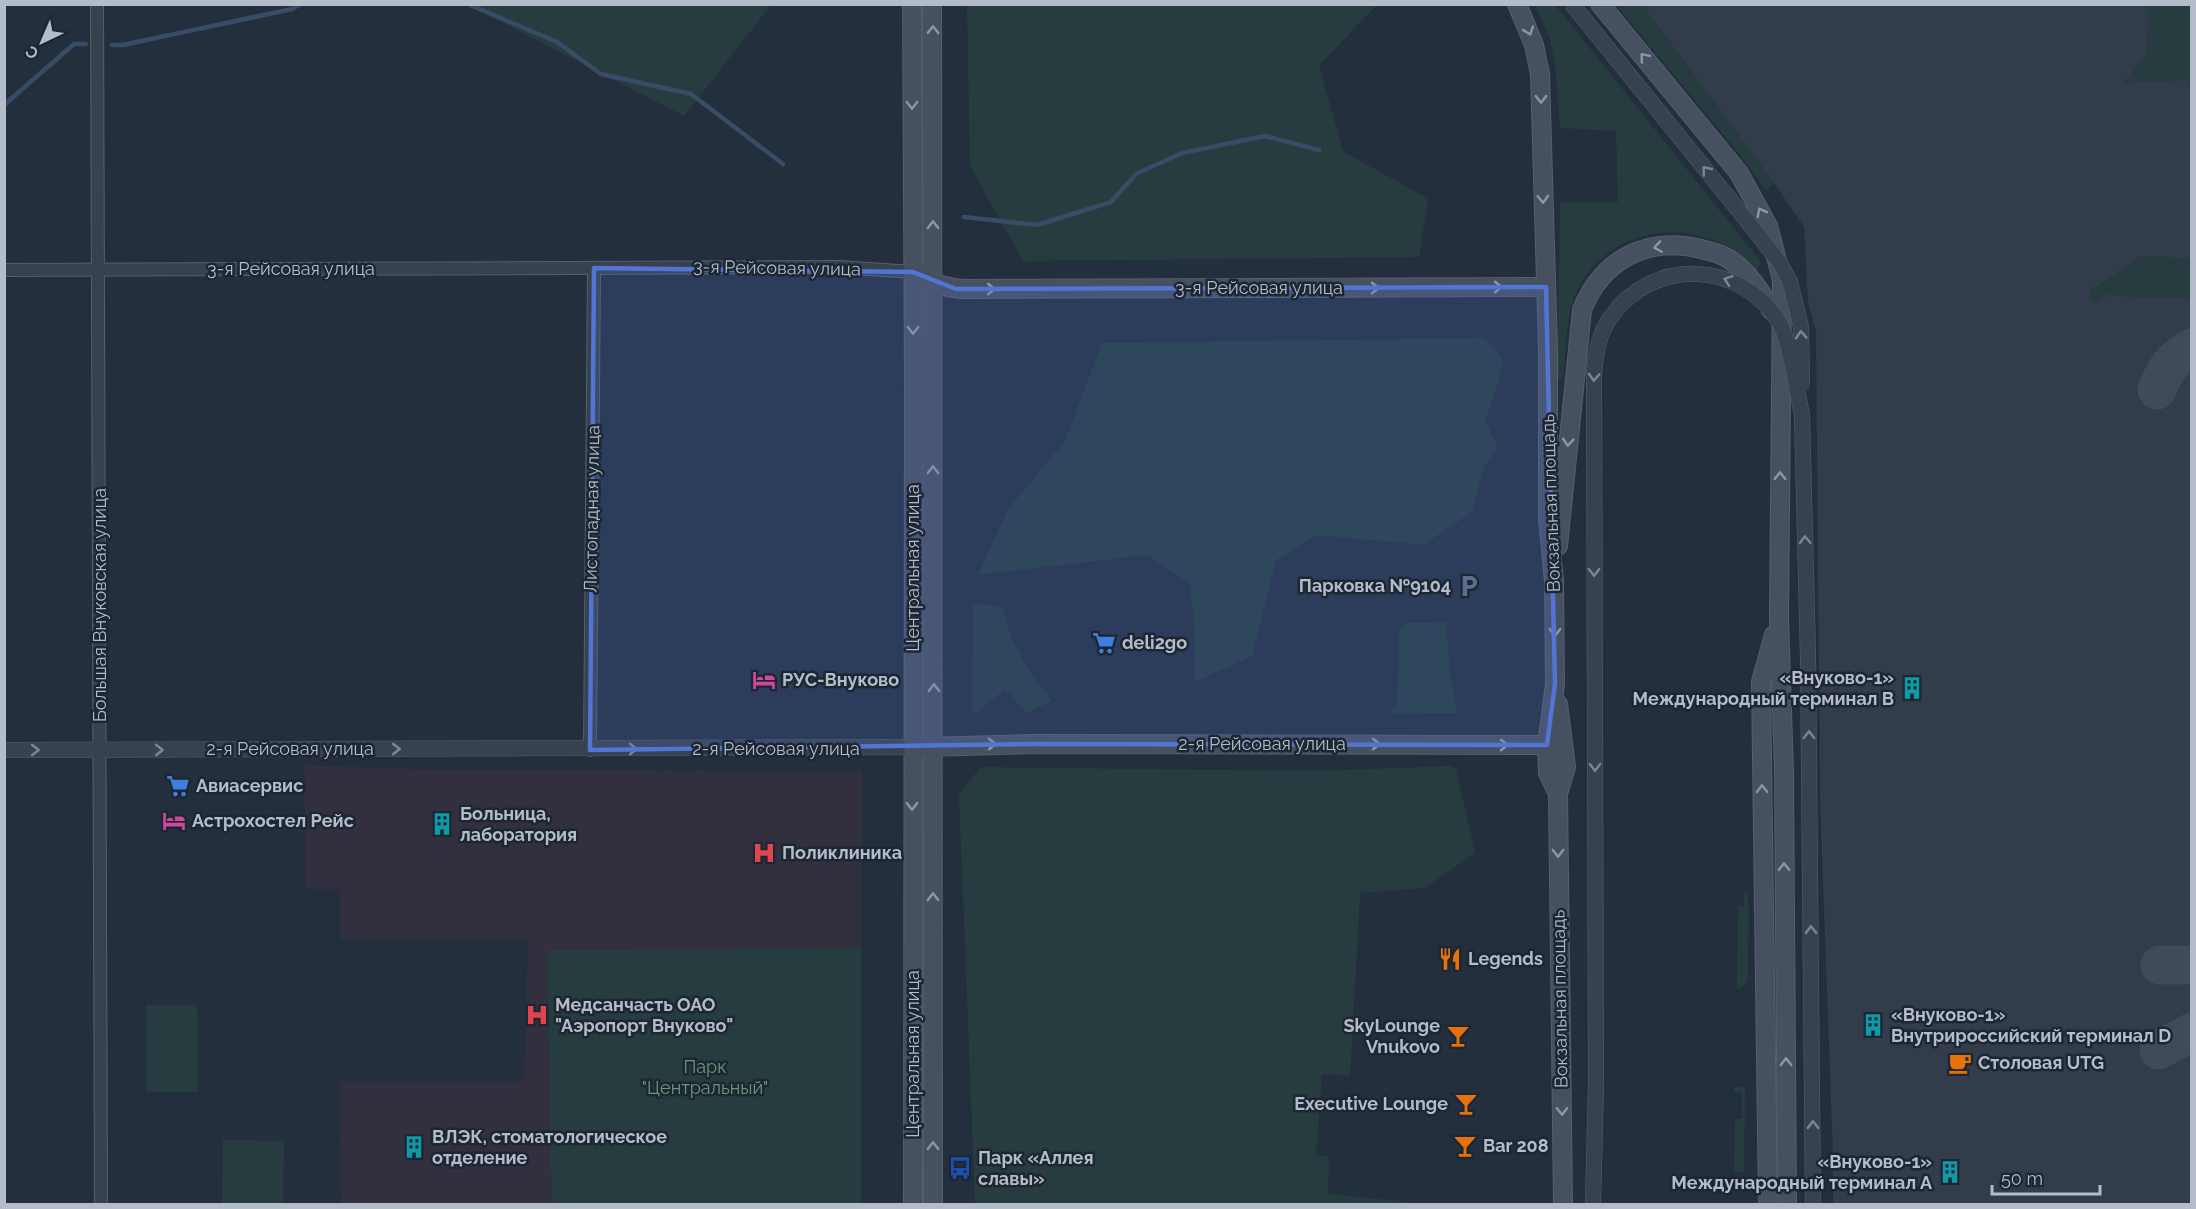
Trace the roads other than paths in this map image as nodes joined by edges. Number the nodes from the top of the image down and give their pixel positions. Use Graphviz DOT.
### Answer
graph roads {
  1 [pos="97,4"];
  2 [pos="912,4"];
  3 [pos="932,4"];
  4 [pos="1517,4"];
  5 [pos="1572,4"];
  6 [pos="1600,4"];
  7 [pos="594,268"];
  8 [pos="98,269"];
  9 [pos="4,270"];
  10 [pos="913,272"];
  11 [pos="933,283"];
  12 [pos="1546,287"];
  13 [pos="1782,330"];
  14 [pos="1802,415"];
  15 [pos="1554,581"];
  16 [pos="1779,618"];
  17 [pos="1555,684"];
  18 [pos="1547,745"];
  19 [pos="933,746"];
  20 [pos="912,747"];
  21 [pos="4,750"];
  22 [pos="100,750"];
  23 [pos="590,750"];
  24 [pos="1558,794"];
  25 [pos="1765,956"];
  26 [pos="1785,979"];
  27 [pos="101,1204"];
  28 [pos="913,1204"];
  29 [pos="933,1204"];
  30 [pos="1563,1204"];
  31 [pos="1593,1204"];
  32 [pos="1768,1204"];
  33 [pos="1787,1204"];
  34 [pos="1814,1204"];
  1 -- 8 [label="street, Большая Внуковская улица"];
  2 -- 10 [label="main road, Центральная улица, one-way"];
  11 -- 3 [label="main road, Центральная улица, one-way"];
  4 -- 12 [label="main road, Вокзальная площадь, one-way"];
  14 -- 5 [label="street, one-way, bridge"];
  13 -- 6 [label="main road, one-way"];
  7 -- 8 [label="street, 3-я Рейсовая улица"];
  7 -- 10 [label="street, 3-я Рейсовая улица"];
  7 -- 23 [label="street, Листопадная улица"];
  8 -- 9 [label="street, 3-я Рейсовая улица"];
  8 -- 22 [label="street, Большая Внуковская улица"];
  10 -- 11 [label="main road, 3-я Рейсовая улица"];
  10 -- 20 [label="main road, Центральная улица, one-way"];
  11 -- 12 [label="main road, 3-я Рейсовая улица, one-way"];
  19 -- 11 [label="main road, Центральная улица, one-way"];
  12 -- 15 [label="main road, Вокзальная площадь"];
  13 -- 15 [label="main road, one-way"];
  16 -- 13 [label="main road, one-way"];
  14 -- 31 [label="street, one-way, bridge"];
  34 -- 14 [label="street, one-way"];
  15 -- 17 [label="main road, Вокзальная площадь, one-way"];
  25 -- 16 [label="main road, one-way"];
  26 -- 16 [label="main road, one-way"];
  17 -- 18 [label="main road, Вокзальная площадь"];
  17 -- 24 [label="main road, Вокзальная площадь"];
  19 -- 18 [label="main road, 2-я Рейсовая улица, one-way"];
  18 -- 24 [label="main road, Вокзальная площадь"];
  19 -- 20 [label="main road, 2-я Рейсовая улица"];
  29 -- 19 [label="main road, Центральная улица, one-way"];
  23 -- 20 [label="street, 2-я Рейсовая улица, one-way"];
  20 -- 28 [label="main road, Центральная улица, one-way"];
  21 -- 22 [label="street, 2-я Рейсовая улица, one-way"];
  22 -- 23 [label="street, 2-я Рейсовая улица, one-way"];
  22 -- 27 [label="street, Большая Внуковская улица"];
  24 -- 30 [label="main road, Вокзальная площадь, one-way"];
  25 -- 26 [label="main road"];
  25 -- 32 [label="main road"];
  33 -- 26 [label="main road, one-way"];
}
